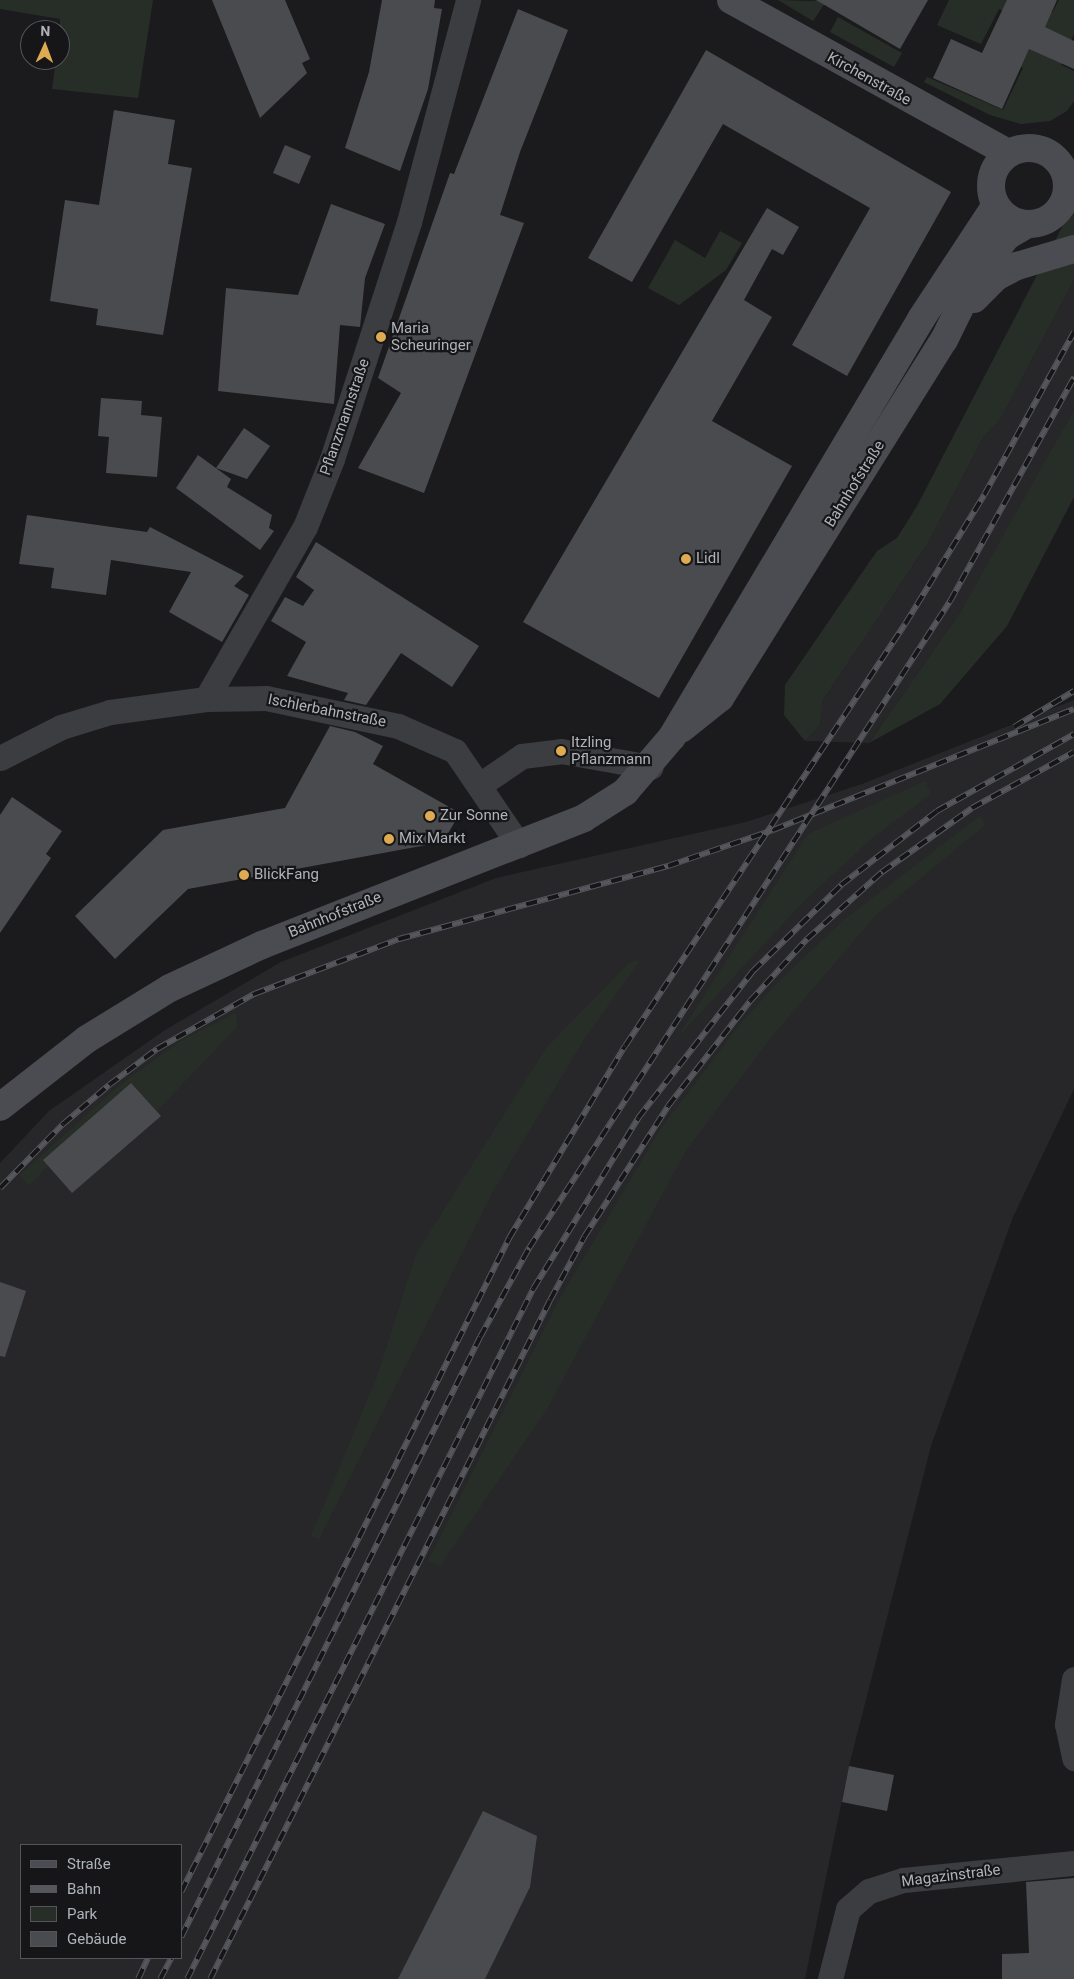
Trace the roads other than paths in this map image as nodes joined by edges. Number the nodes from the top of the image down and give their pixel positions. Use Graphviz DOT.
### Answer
graph roads {
  1 [pos="468,0"];
  2 [pos="731,0"];
  3 [pos="1064,151"];
  4 [pos="1008,153"];
  5 [pos="996,206"];
  6 [pos="1039,222"];
  7 [pos="1074,232"];
  8 [pos="1074,249"];
  9 [pos="961,312"];
  10 [pos="206,700"];
  11 [pos="672,736"];
  12 [pos="0,758"];
  13 [pos="651,766"];
  14 [pos="480,784"];
  15 [pos="519,845"];
  16 [pos="0,1107"];
  17 [pos="1074,1679"];
  18 [pos="1074,1758"];
  19 [pos="1074,1863"];
  20 [pos="830,1979"];
  1 -- 10 [label="street, Pflanzmannstraße"];
  2 -- 4 [label="main road, Kirchenstraße"];
  3 -- 4 [label="main road, Bahnhofstraße"];
  3 -- 6 [label="main road, Bahnhofstraße"];
  4 -- 5 [label="main road"];
  5 -- 6 [label="main road"];
  5 -- 11 [label="main road, Bahnhofstraße"];
  6 -- 7 [label="main road"];
  6 -- 9 [label="main road, Bahnhofstraße"];
  8 -- 9 [label="main road"];
  9 -- 11 [label="main road, Bahnhofstraße"];
  10 -- 12 [label="street, Ischlerbahnstraße"];
  10 -- 14 [label="street, Ischlerbahnstraße"];
  11 -- 13 [label="main road, Bahnhofstraße"];
  13 -- 14 [label="street"];
  13 -- 15 [label="main road, Bahnhofstraße"];
  14 -- 15 [label="street, Ischlerbahnstraße"];
  15 -- 16 [label="main road, Bahnhofstraße"];
  17 -- 18 [label="street"];
  19 -- 20 [label="street, Magazinstraße"];
}
